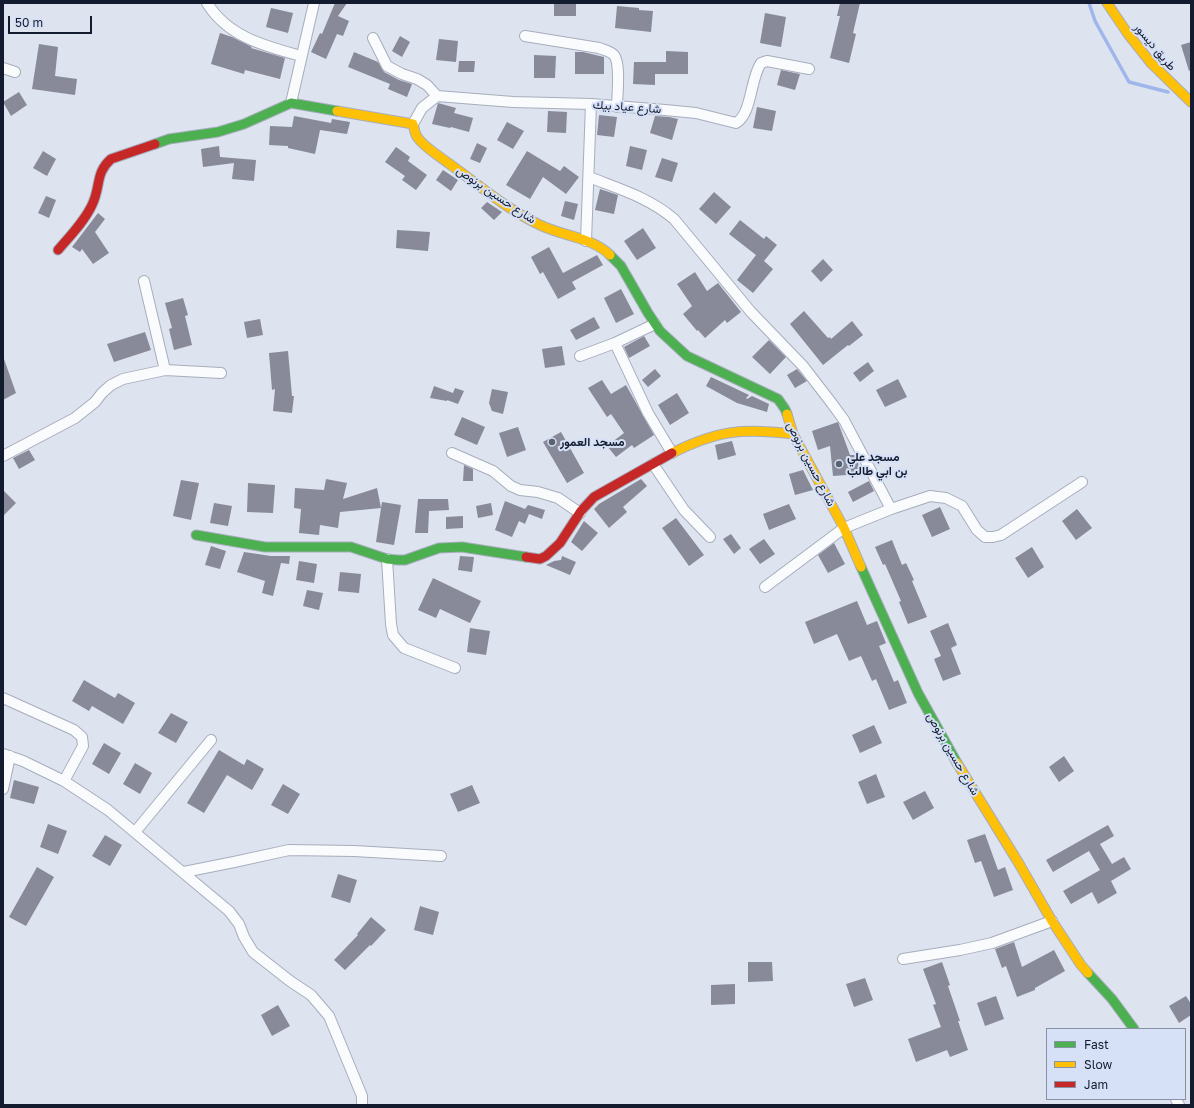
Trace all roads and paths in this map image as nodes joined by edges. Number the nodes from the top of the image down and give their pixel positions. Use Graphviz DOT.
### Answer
graph roads {
  1 [pos="207,3"];
  2 [pos="314,3"];
  3 [pos="1107,3"];
  4 [pos="525,36"];
  5 [pos="373,38"];
  6 [pos="301,56"];
  7 [pos="3,68"];
  8 [pos="809,69"];
  9 [pos="15,72"];
  10 [pos="437,96"];
  11 [pos="1191,102"];
  12 [pos="291,103"];
  13 [pos="591,104"];
  14 [pos="617,107"];
  15 [pos="413,124"];
  16 [pos="589,178"];
  17 [pos="586,241"];
  18 [pos="58,250"];
  19 [pos="144,281"];
  20 [pos="655,324"];
  21 [pos="615,343"];
  22 [pos="580,356"];
  23 [pos="164,370"];
  24 [pos="221,373"];
  25 [pos="793,434"];
  26 [pos="452,453"];
  27 [pos="672,453"];
  28 [pos="3,456"];
  29 [pos="653,464"];
  30 [pos="1082,482"];
  31 [pos="891,509"];
  32 [pos="580,513"];
  33 [pos="844,528"];
  34 [pos="196,534"];
  35 [pos="710,537"];
  36 [pos="387,559"];
  37 [pos="765,587"];
  38 [pos="455,668"];
  39 [pos="3,698"];
  40 [pos="211,740"];
  41 [pos="7,755"];
  42 [pos="64,780"];
  43 [pos="3,789"];
  44 [pos="135,832"];
  45 [pos="441,856"];
  46 [pos="184,872"];
  47 [pos="1052,920"];
  48 [pos="903,959"];
  49 [pos="1133,1028"];
  50 [pos="362,1105"];
  1 -- 6 [label="street"];
  2 -- 6 [label="street"];
  3 -- 11 [label="street, طريق ديسور"];
  4 -- 14 [label="street"];
  5 -- 10 [label="street"];
  6 -- 12 [label="street"];
  7 -- 9 [label="street"];
  8 -- 14 [label="street, شارع عياد بيك"];
  10 -- 13 [label="street, شارع عياد بيك"];
  10 -- 15 [label="street"];
  12 -- 15 [label="street"];
  12 -- 18 [label="street"];
  13 -- 14 [label="street, شارع عياد بيك"];
  13 -- 16 [label="street"];
  15 -- 17 [label="street, شارع حسين برنوص"];
  16 -- 17 [label="street"];
  16 -- 31 [label="street"];
  17 -- 20 [label="street, شارع حسين برنوص"];
  19 -- 23 [label="street"];
  20 -- 21 [label="street"];
  20 -- 25 [label="street, شارع حسين برنوص"];
  21 -- 22 [label="street"];
  21 -- 27 [label="street"];
  23 -- 24 [label="street"];
  23 -- 28 [label="street"];
  25 -- 27 [label="street"];
  25 -- 33 [label="street, شارع حسين برنوص"];
  26 -- 32 [label="street"];
  27 -- 29 [label="street"];
  29 -- 32 [label="street"];
  29 -- 35 [label="street"];
  30 -- 31 [label="street"];
  31 -- 33 [label="street"];
  32 -- 36 [label="street"];
  33 -- 37 [label="street"];
  33 -- 47 [label="street, شارع حسين برنوص"];
  34 -- 36 [label="street"];
  36 -- 38 [label="street"];
  39 -- 42 [label="street"];
  40 -- 44 [label="street"];
  41 -- 42 [label="street"];
  41 -- 43 [label="street"];
  42 -- 44 [label="street"];
  44 -- 46 [label="street"];
  45 -- 46 [label="street"];
  46 -- 50 [label="street"];
  47 -- 48 [label="street"];
  47 -- 49 [label="street, شارع حسين برنوص"];
}
